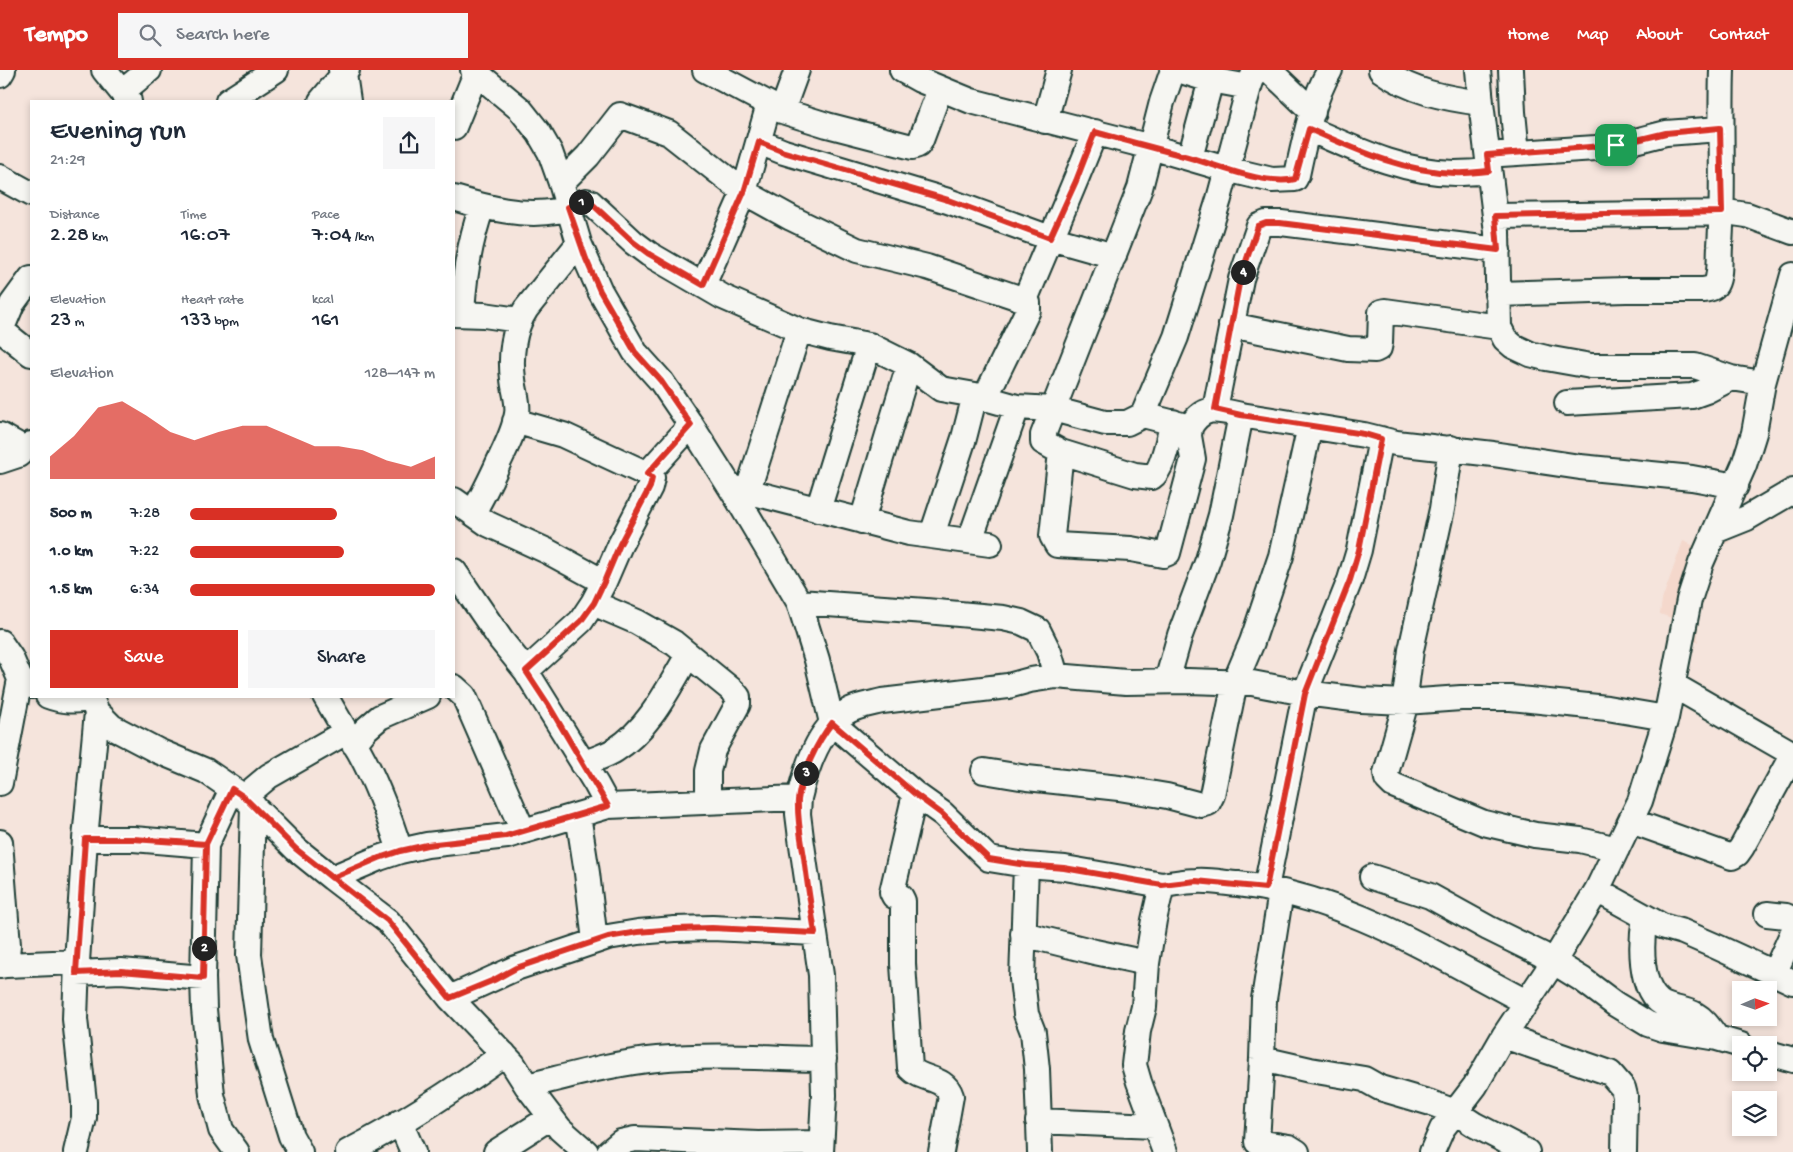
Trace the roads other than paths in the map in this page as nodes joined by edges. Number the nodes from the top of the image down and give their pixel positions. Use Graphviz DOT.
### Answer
graph roads {
  1 [pos="3,70"];
  2 [pos="104,70"];
  3 [pos="149,70"];
  4 [pos="276,70"];
  5 [pos="705,70"];
  6 [pos="797,70"];
  7 [pos="902,70"];
  8 [pos="1059,70"];
  9 [pos="1173,70"];
  10 [pos="1178,70"];
  11 [pos="1269,70"];
  12 [pos="1330,70"];
  13 [pos="1382,70"];
  14 [pos="1478,70"];
  15 [pos="1511,70"];
  16 [pos="1722,70"];
  17 [pos="344,71"];
  18 [pos="475,71"];
  19 [pos="0,75"];
  20 [pos="1252,78"];
  21 [pos="1211,80"];
  22 [pos="940,89"];
  23 [pos="125,97"];
  24 [pos="230,100"];
  25 [pos="322,100"];
  26 [pos="348,100"];
  27 [pos="1481,103"];
  28 [pos="775,108"];
  29 [pos="1045,121"];
  30 [pos="1311,121"];
  31 [pos="455,124"];
  32 [pos="1720,128"];
  33 [pos="1095,132"];
  34 [pos="759,142"];
  35 [pos="1151,147"];
  36 [pos="1517,153"];
  37 [pos="1190,158"];
  38 [pos="1488,163"];
  39 [pos="1226,169"];
  40 [pos="0,176"];
  41 [pos="561,183"];
  42 [pos="744,192"];
  43 [pos="30,193"];
  44 [pos="455,198"];
  45 [pos="482,207"];
  46 [pos="568,207"];
  47 [pos="1722,212"];
  48 [pos="1495,216"];
  49 [pos="1793,232"];
  50 [pos="1050,238"];
  51 [pos="579,244"];
  52 [pos="1498,250"];
  53 [pos="1114,256"];
  54 [pos="1793,275"];
  55 [pos="30,279"];
  56 [pos="703,285"];
  57 [pos="1497,294"];
  58 [pos="1026,300"];
  59 [pos="458,313"];
  60 [pos="519,320"];
  61 [pos="1231,325"];
  62 [pos="1499,327"];
  63 [pos="799,330"];
  64 [pos="869,345"];
  65 [pos="30,353"];
  66 [pos="909,365"];
  67 [pos="1731,378"];
  68 [pos="1764,383"];
  69 [pos="980,397"];
  70 [pos="1567,403"];
  71 [pos="1017,407"];
  72 [pos="1053,409"];
  73 [pos="1215,409"];
  74 [pos="1143,415"];
  75 [pos="1241,415"];
  76 [pos="515,421"];
  77 [pos="691,425"];
  78 [pos="1182,425"];
  79 [pos="1310,426"];
  80 [pos="0,436"];
  81 [pos="1381,439"];
  82 [pos="28,447"];
  83 [pos="1450,448"];
  84 [pos="1060,452"];
  85 [pos="0,461"];
  86 [pos="647,474"];
  87 [pos="1736,486"];
  88 [pos="739,489"];
  89 [pos="1793,491"];
  90 [pos="455,501"];
  91 [pos="818,510"];
  92 [pos="473,512"];
  93 [pos="862,521"];
  94 [pos="1717,530"];
  95 [pos="932,535"];
  96 [pos="455,572"];
  97 [pos="604,582"];
  98 [pos="799,602"];
  99 [pos="594,603"];
  100 [pos="0,642"];
  101 [pos="688,655"];
  102 [pos="526,671"];
  103 [pos="1056,676"];
  104 [pos="1167,681"];
  105 [pos="1235,682"];
  106 [pos="26,683"];
  107 [pos="1673,685"];
  108 [pos="455,688"];
  109 [pos="1305,694"];
  110 [pos="53,698"];
  111 [pos="326,698"];
  112 [pos="424,698"];
  113 [pos="92,702"];
  114 [pos="1405,702"];
  115 [pos="6,710"];
  116 [pos="1666,718"];
  117 [pos="832,723"];
  118 [pos="350,738"];
  119 [pos="1793,754"];
  120 [pos="583,764"];
  121 [pos="984,771"];
  122 [pos="0,783"];
  123 [pos="915,794"];
  124 [pos="243,797"];
  125 [pos="798,798"];
  126 [pos="708,802"];
  127 [pos="608,806"];
  128 [pos="578,815"];
  129 [pos="1631,821"];
  130 [pos="523,831"];
  131 [pos="85,839"];
  132 [pos="0,842"];
  133 [pos="206,844"];
  134 [pos="1617,849"];
  135 [pos="400,851"];
  136 [pos="1026,865"];
  137 [pos="1372,877"];
  138 [pos="332,878"];
  139 [pos="1162,885"];
  140 [pos="1274,890"];
  141 [pos="1597,890"];
  142 [pos="1767,914"];
  143 [pos="1645,917"];
  144 [pos="1793,919"];
  145 [pos="1793,932"];
  146 [pos="815,933"];
  147 [pos="1022,934"];
  148 [pos="595,941"];
  149 [pos="1554,961"];
  150 [pos="1148,963"];
  151 [pos="3,966"];
  152 [pos="77,968"];
  153 [pos="203,978"];
  154 [pos="1784,978"];
  155 [pos="450,998"];
  156 [pos="1526,1002"];
  157 [pos="1504,1036"];
  158 [pos="1717,1038"];
  159 [pos="1732,1042"];
  160 [pos="504,1054"];
  161 [pos="1777,1055"];
  162 [pos="824,1059"];
  163 [pos="1262,1059"];
  164 [pos="1793,1060"];
  165 [pos="527,1086"];
  166 [pos="1455,1112"];
  167 [pos="551,1117"];
  168 [pos="1038,1121"];
  169 [pos="400,1122"];
  170 [pos="1154,1126"];
  171 [pos="1257,1147"];
  172 [pos="821,1148"];
  173 [pos="76,1152"];
  174 [pos="237,1152"];
  175 [pos="300,1152"];
  176 [pos="348,1152"];
  177 [pos="413,1152"];
  178 [pos="496,1152"];
  179 [pos="586,1152"];
  180 [pos="609,1152"];
  181 [pos="941,1152"];
  182 [pos="1040,1152"];
  183 [pos="1165,1152"];
  184 [pos="1297,1152"];
  185 [pos="1432,1152"];
  186 [pos="1527,1152"];
  187 [pos="1624,1152"];
  1 -- 19 [label="street"];
  2 -- 23 [label="street"];
  3 -- 23 [label="street"];
  4 -- 24 [label="street"];
  5 -- 28 [label="street"];
  6 -- 28 [label="street"];
  7 -- 22 [label="street"];
  8 -- 29 [label="street"];
  9 -- 35 [label="street"];
  10 -- 21 [label="street"];
  11 -- 30 [label="street"];
  12 -- 30 [label="street"];
  13 -- 27 [label="street"];
  14 -- 27 [label="street"];
  15 -- 36 [label="street"];
  16 -- 32 [label="street"];
  17 -- 25 [label="street"];
  17 -- 26 [label="street"];
  18 -- 31 [label="street"];
  18 -- 41 [label="street"];
  20 -- 21 [label="street"];
  20 -- 39 [label="street"];
  21 -- 37 [label="street"];
  22 -- 28 [label="street"];
  22 -- 29 [label="street"];
  27 -- 38 [label="street"];
  28 -- 34 [label="street"];
  29 -- 33 [label="street"];
  30 -- 38 [label="street"];
  30 -- 39 [label="street"];
  32 -- 36 [label="street"];
  32 -- 47 [label="street"];
  33 -- 35 [label="street"];
  33 -- 50 [label="street"];
  34 -- 42 [label="street"];
  34 -- 50 [label="street"];
  35 -- 37 [label="street"];
  35 -- 53 [label="street"];
  36 -- 38 [label="street"];
  37 -- 39 [label="street"];
  38 -- 48 [label="street"];
  39 -- 74 [label="street"];
  40 -- 43 [label="street"];
  41 -- 42 [label="street"];
  41 -- 46 [label="street"];
  42 -- 56 [label="street"];
  42 -- 58 [label="street"];
  44 -- 45 [label="street"];
  45 -- 46 [label="street"];
  45 -- 59 [label="street"];
  46 -- 51 [label="street"];
  46 -- 56 [label="street"];
  47 -- 48 [label="street"];
  47 -- 49 [label="street"];
  47 -- 57 [label="street"];
  48 -- 52 [label="street"];
  50 -- 53 [label="street"];
  50 -- 58 [label="street"];
  51 -- 60 [label="street"];
  51 -- 77 [label="street"];
  52 -- 57 [label="street"];
  52 -- 61 [label="street"];
  53 -- 72 [label="street"];
  54 -- 68 [label="street"];
  55 -- 65 [label="street"];
  56 -- 63 [label="street"];
  57 -- 62 [label="street"];
  58 -- 69 [label="street"];
  59 -- 60 [label="street"];
  60 -- 76 [label="street"];
  61 -- 62 [label="street"];
  61 -- 73 [label="street"];
  62 -- 67 [label="street"];
  63 -- 64 [label="street"];
  63 -- 88 [label="street"];
  64 -- 66 [label="street"];
  64 -- 91 [label="street"];
  66 -- 69 [label="street"];
  66 -- 93 [label="street"];
  67 -- 68 [label="street"];
  67 -- 70 [label="street"];
  68 -- 87 [label="street"];
  69 -- 71 [label="street"];
  69 -- 95 [label="street"];
  71 -- 72 [label="street"];
  71 -- 95 [label="street"];
  72 -- 74 [label="street"];
  72 -- 84 [label="street"];
  73 -- 75 [label="street"];
  73 -- 78 [label="street"];
  74 -- 78 [label="street"];
  75 -- 79 [label="street"];
  75 -- 104 [label="street"];
  76 -- 86 [label="street"];
  76 -- 92 [label="street"];
  77 -- 86 [label="street"];
  77 -- 88 [label="street"];
  78 -- 84 [label="street"];
  78 -- 84 [label="street"];
  79 -- 81 [label="street"];
  79 -- 105 [label="street"];
  80 -- 82 [label="street"];
  81 -- 83 [label="street"];
  81 -- 109 [label="street"];
  82 -- 85 [label="street"];
  83 -- 87 [label="street"];
  83 -- 114 [label="street"];
  86 -- 97 [label="street"];
  87 -- 94 [label="street"];
  88 -- 91 [label="street"];
  88 -- 98 [label="street"];
  89 -- 94 [label="street"];
  90 -- 92 [label="street"];
  91 -- 93 [label="street"];
  92 -- 97 [label="street"];
  93 -- 95 [label="street"];
  94 -- 107 [label="street"];
  96 -- 102 [label="street"];
  97 -- 99 [label="street"];
  98 -- 103 [label="street"];
  98 -- 117 [label="street"];
  99 -- 101 [label="street"];
  99 -- 102 [label="street"];
  100 -- 106 [label="street"];
  101 -- 120 [label="street"];
  101 -- 126 [label="street"];
  102 -- 120 [label="street"];
  103 -- 104 [label="street"];
  103 -- 117 [label="street"];
  104 -- 105 [label="street"];
  105 -- 109 [label="street"];
  105 -- 121 [label="street"];
  106 -- 115 [label="street"];
  107 -- 116 [label="street"];
  107 -- 119 [label="street"];
  108 -- 130 [label="street"];
  109 -- 114 [label="street"];
  109 -- 140 [label="street"];
  110 -- 113 [label="street"];
  111 -- 118 [label="street"];
  112 -- 118 [label="street"];
  113 -- 124 [label="street"];
  113 -- 131 [label="street"];
  114 -- 116 [label="street"];
  114 -- 134 [label="street"];
  115 -- 122 [label="street"];
  116 -- 129 [label="street"];
  117 -- 123 [label="street"];
  117 -- 125 [label="street"];
  118 -- 124 [label="street"];
  118 -- 135 [label="street"];
  119 -- 129 [label="street"];
  120 -- 127 [label="street"];
  123 -- 136 [label="street"];
  123 -- 181 [label="street"];
  124 -- 133 [label="street"];
  124 -- 138 [label="street"];
  124 -- 175 [label="street"];
  125 -- 126 [label="street"];
  125 -- 146 [label="street"];
  126 -- 127 [label="street"];
  127 -- 128 [label="street"];
  128 -- 130 [label="street"];
  128 -- 148 [label="street"];
  129 -- 134 [label="street"];
  130 -- 135 [label="street"];
  131 -- 133 [label="street"];
  131 -- 152 [label="street"];
  132 -- 151 [label="street"];
  133 -- 153 [label="street"];
  134 -- 141 [label="street"];
  135 -- 138 [label="street"];
  136 -- 139 [label="street"];
  136 -- 147 [label="street"];
  137 -- 149 [label="street"];
  138 -- 155 [label="street"];
  139 -- 140 [label="street"];
  139 -- 150 [label="street"];
  140 -- 156 [label="street"];
  140 -- 163 [label="street"];
  141 -- 143 [label="street"];
  141 -- 149 [label="street"];
  142 -- 144 [label="street"];
  143 -- 154 [label="street"];
  143 -- 158 [label="street"];
  145 -- 154 [label="street"];
  146 -- 148 [label="street"];
  146 -- 162 [label="street"];
  147 -- 150 [label="street"];
  147 -- 168 [label="street"];
  148 -- 155 [label="street"];
  149 -- 156 [label="street"];
  149 -- 158 [label="street"];
  150 -- 170 [label="street"];
  151 -- 152 [label="street"];
  152 -- 153 [label="street"];
  152 -- 173 [label="street"];
  153 -- 174 [label="street"];
  155 -- 160 [label="street"];
  156 -- 157 [label="street"];
  157 -- 166 [label="street"];
  157 -- 187 [label="street"];
  158 -- 159 [label="street"];
  160 -- 165 [label="street"];
  160 -- 169 [label="street"];
  161 -- 164 [label="street"];
  162 -- 165 [label="street"];
  162 -- 172 [label="street"];
  163 -- 166 [label="street"];
  163 -- 171 [label="street"];
  165 -- 167 [label="street"];
  166 -- 185 [label="street"];
  166 -- 186 [label="street"];
  167 -- 178 [label="street"];
  167 -- 179 [label="street"];
  168 -- 170 [label="street"];
  168 -- 182 [label="street"];
  169 -- 176 [label="street"];
  169 -- 177 [label="street"];
  170 -- 183 [label="street"];
  171 -- 184 [label="street"];
  172 -- 180 [label="street"];
}
